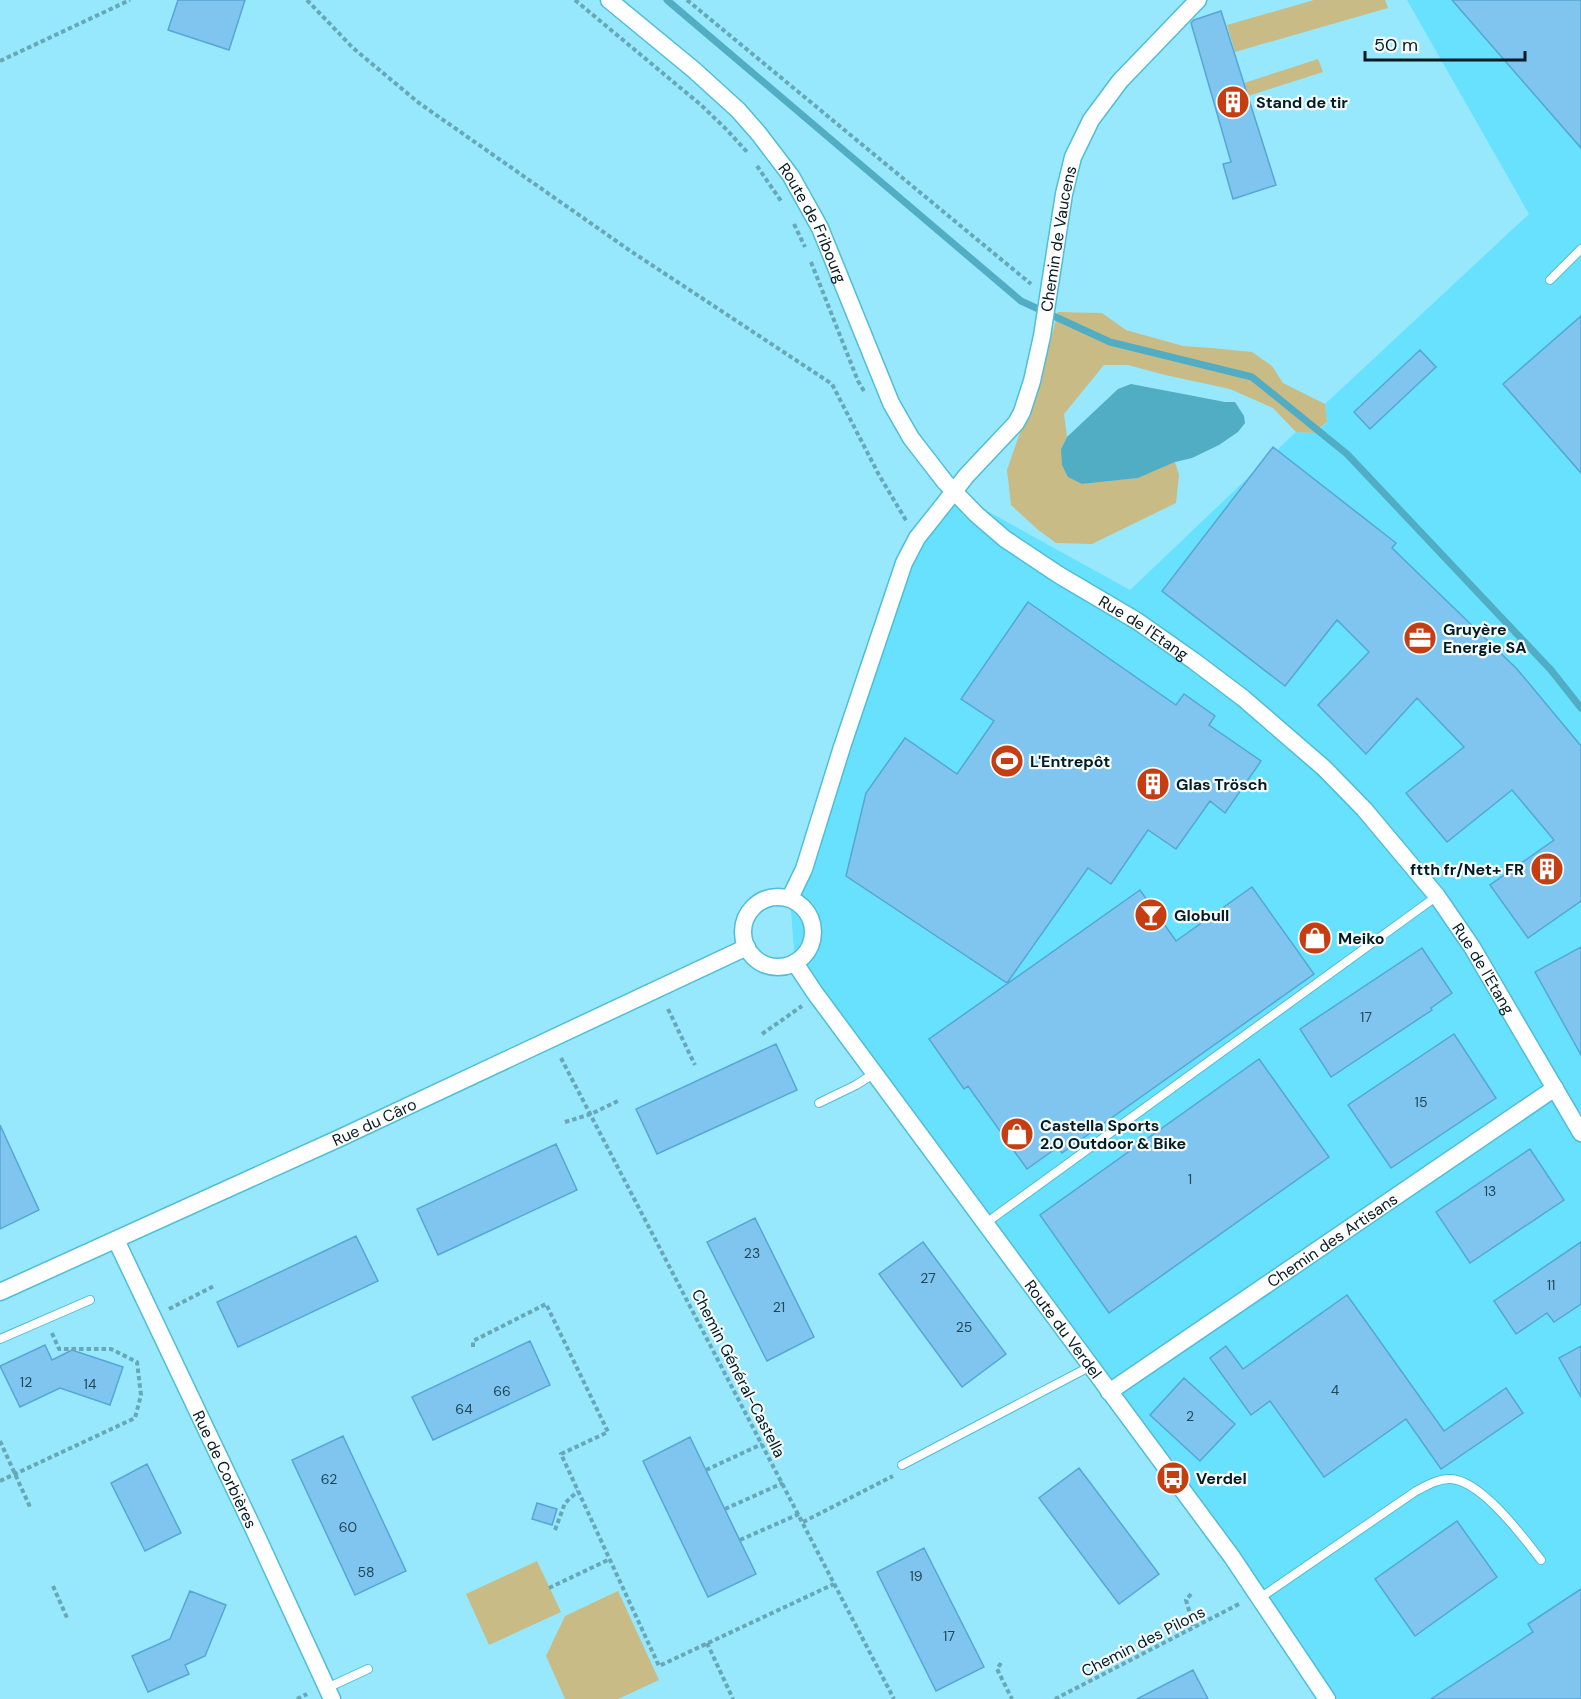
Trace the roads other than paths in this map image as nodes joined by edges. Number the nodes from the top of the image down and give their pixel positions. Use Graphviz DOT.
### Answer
graph roads {
  1 [pos="609,0"];
  2 [pos="1198,0"];
  3 [pos="1581,249"];
  4 [pos="1550,280"];
  5 [pos="953,492"];
  6 [pos="1437,896"];
  7 [pos="790,898"];
  8 [pos="747,947"];
  9 [pos="795,963"];
  10 [pos="875,1073"];
  11 [pos="1555,1088"];
  12 [pos="819,1103"];
  13 [pos="1581,1133"];
  14 [pos="986,1223"];
  15 [pos="116,1240"];
  16 [pos="0,1292"];
  17 [pos="90,1300"];
  18 [pos="0,1339"];
  19 [pos="1091,1366"];
  20 [pos="1109,1392"];
  21 [pos="902,1465"];
  22 [pos="1541,1560"];
  23 [pos="1260,1598"];
  24 [pos="368,1669"];
  25 [pos="329,1694"];
  26 [pos="1327,1699"];
  1 -- 5 [label="street, Route de Fribourg"];
  2 -- 5 [label="street, Chemin de Vaucens"];
  3 -- 4 [label="lane"];
  5 -- 6 [label="street, Rue de l'Etang"];
  5 -- 7 [label="street"];
  6 -- 11 [label="street, Rue de l'Etang"];
  6 -- 14 [label="lane"];
  7 -- 8 [label="street"];
  7 -- 9 [label="street"];
  8 -- 9 [label="street"];
  8 -- 15 [label="street, Rue du Câro"];
  9 -- 10 [label="street, Route du Verdel"];
  10 -- 12 [label="lane"];
  10 -- 14 [label="street, Route du Verdel"];
  11 -- 13 [label="street, Rue de l'Etang"];
  11 -- 20 [label="street, Chemin des Artisans"];
  14 -- 19 [label="street, Route du Verdel"];
  15 -- 16 [label="street, Rue du Câro"];
  15 -- 25 [label="street, Rue de Corbières"];
  17 -- 18 [label="lane"];
  19 -- 20 [label="street, Route du Verdel"];
  19 -- 21 [label="lane"];
  20 -- 23 [label="street, Route du Verdel"];
  22 -- 23 [label="lane"];
  23 -- 26 [label="street, Route du Verdel"];
  24 -- 25 [label="lane"];
}
